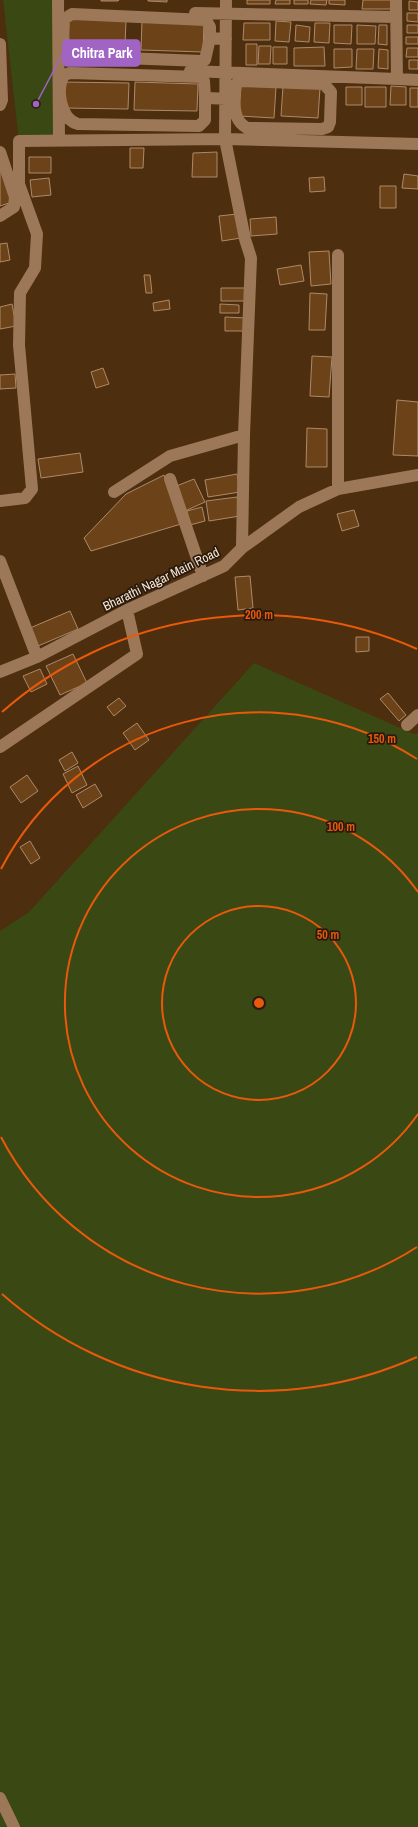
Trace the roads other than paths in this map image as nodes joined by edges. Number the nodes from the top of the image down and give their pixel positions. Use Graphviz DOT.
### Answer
graph roads {
  1 [pos="226,0"];
  2 [pos="396,0"];
  3 [pos="58,6"];
  4 [pos="226,14"];
  5 [pos="396,17"];
  6 [pos="210,38"];
  7 [pos="226,39"];
  8 [pos="0,44"];
  9 [pos="57,68"];
  10 [pos="226,72"];
  11 [pos="397,79"];
  12 [pos="418,80"];
  13 [pos="205,98"];
  14 [pos="230,99"];
  15 [pos="0,105"];
  16 [pos="225,139"];
  17 [pos="59,140"];
  18 [pos="418,144"];
  19 [pos="0,152"];
  20 [pos="0,216"];
  21 [pos="338,255"];
  22 [pos="244,435"];
  23 [pos="418,475"];
  24 [pos="170,479"];
  25 [pos="338,489"];
  26 [pos="114,492"];
  27 [pos="0,502"];
  28 [pos="242,548"];
  29 [pos="1,568"];
  30 [pos="203,576"];
  31 [pos="127,610"];
  32 [pos="37,657"];
  33 [pos="0,672"];
  34 [pos="418,715"];
  35 [pos="407,725"];
  36 [pos="0,747"];
  37 [pos="0,1798"];
  38 [pos="14,1827"];
  1 -- 4 [label="street"];
  2 -- 5 [label="street"];
  3 -- 4 [label="street"];
  3 -- 9 [label="street"];
  4 -- 5 [label="street"];
  4 -- 7 [label="street"];
  5 -- 11 [label="street"];
  6 -- 6 [label="street"];
  6 -- 7 [label="street"];
  7 -- 10 [label="street"];
  8 -- 15 [label="street"];
  9 -- 10 [label="street"];
  9 -- 17 [label="street"];
  10 -- 11 [label="street"];
  10 -- 14 [label="street"];
  11 -- 12 [label="street"];
  13 -- 13 [label="street"];
  13 -- 14 [label="street"];
  14 -- 14 [label="street"];
  14 -- 16 [label="street"];
  16 -- 17 [label="street"];
  16 -- 18 [label="street"];
  16 -- 22 [label="street"];
  17 -- 27 [label="street"];
  19 -- 20 [label="street"];
  21 -- 25 [label="street"];
  22 -- 26 [label="street"];
  22 -- 28 [label="street"];
  23 -- 25 [label="street, Bharathi Nagar Main Road"];
  24 -- 30 [label="street"];
  25 -- 28 [label="street, Bharathi Nagar Main Road"];
  28 -- 30 [label="street, Bharathi Nagar Main Road"];
  29 -- 32 [label="street"];
  30 -- 31 [label="street, Bharathi Nagar Main Road"];
  31 -- 32 [label="street, Bharathi Nagar Main Road"];
  31 -- 36 [label="street"];
  32 -- 33 [label="street, Bharathi Nagar Main Road"];
  34 -- 35 [label="street"];
  37 -- 38 [label="street"];
}
